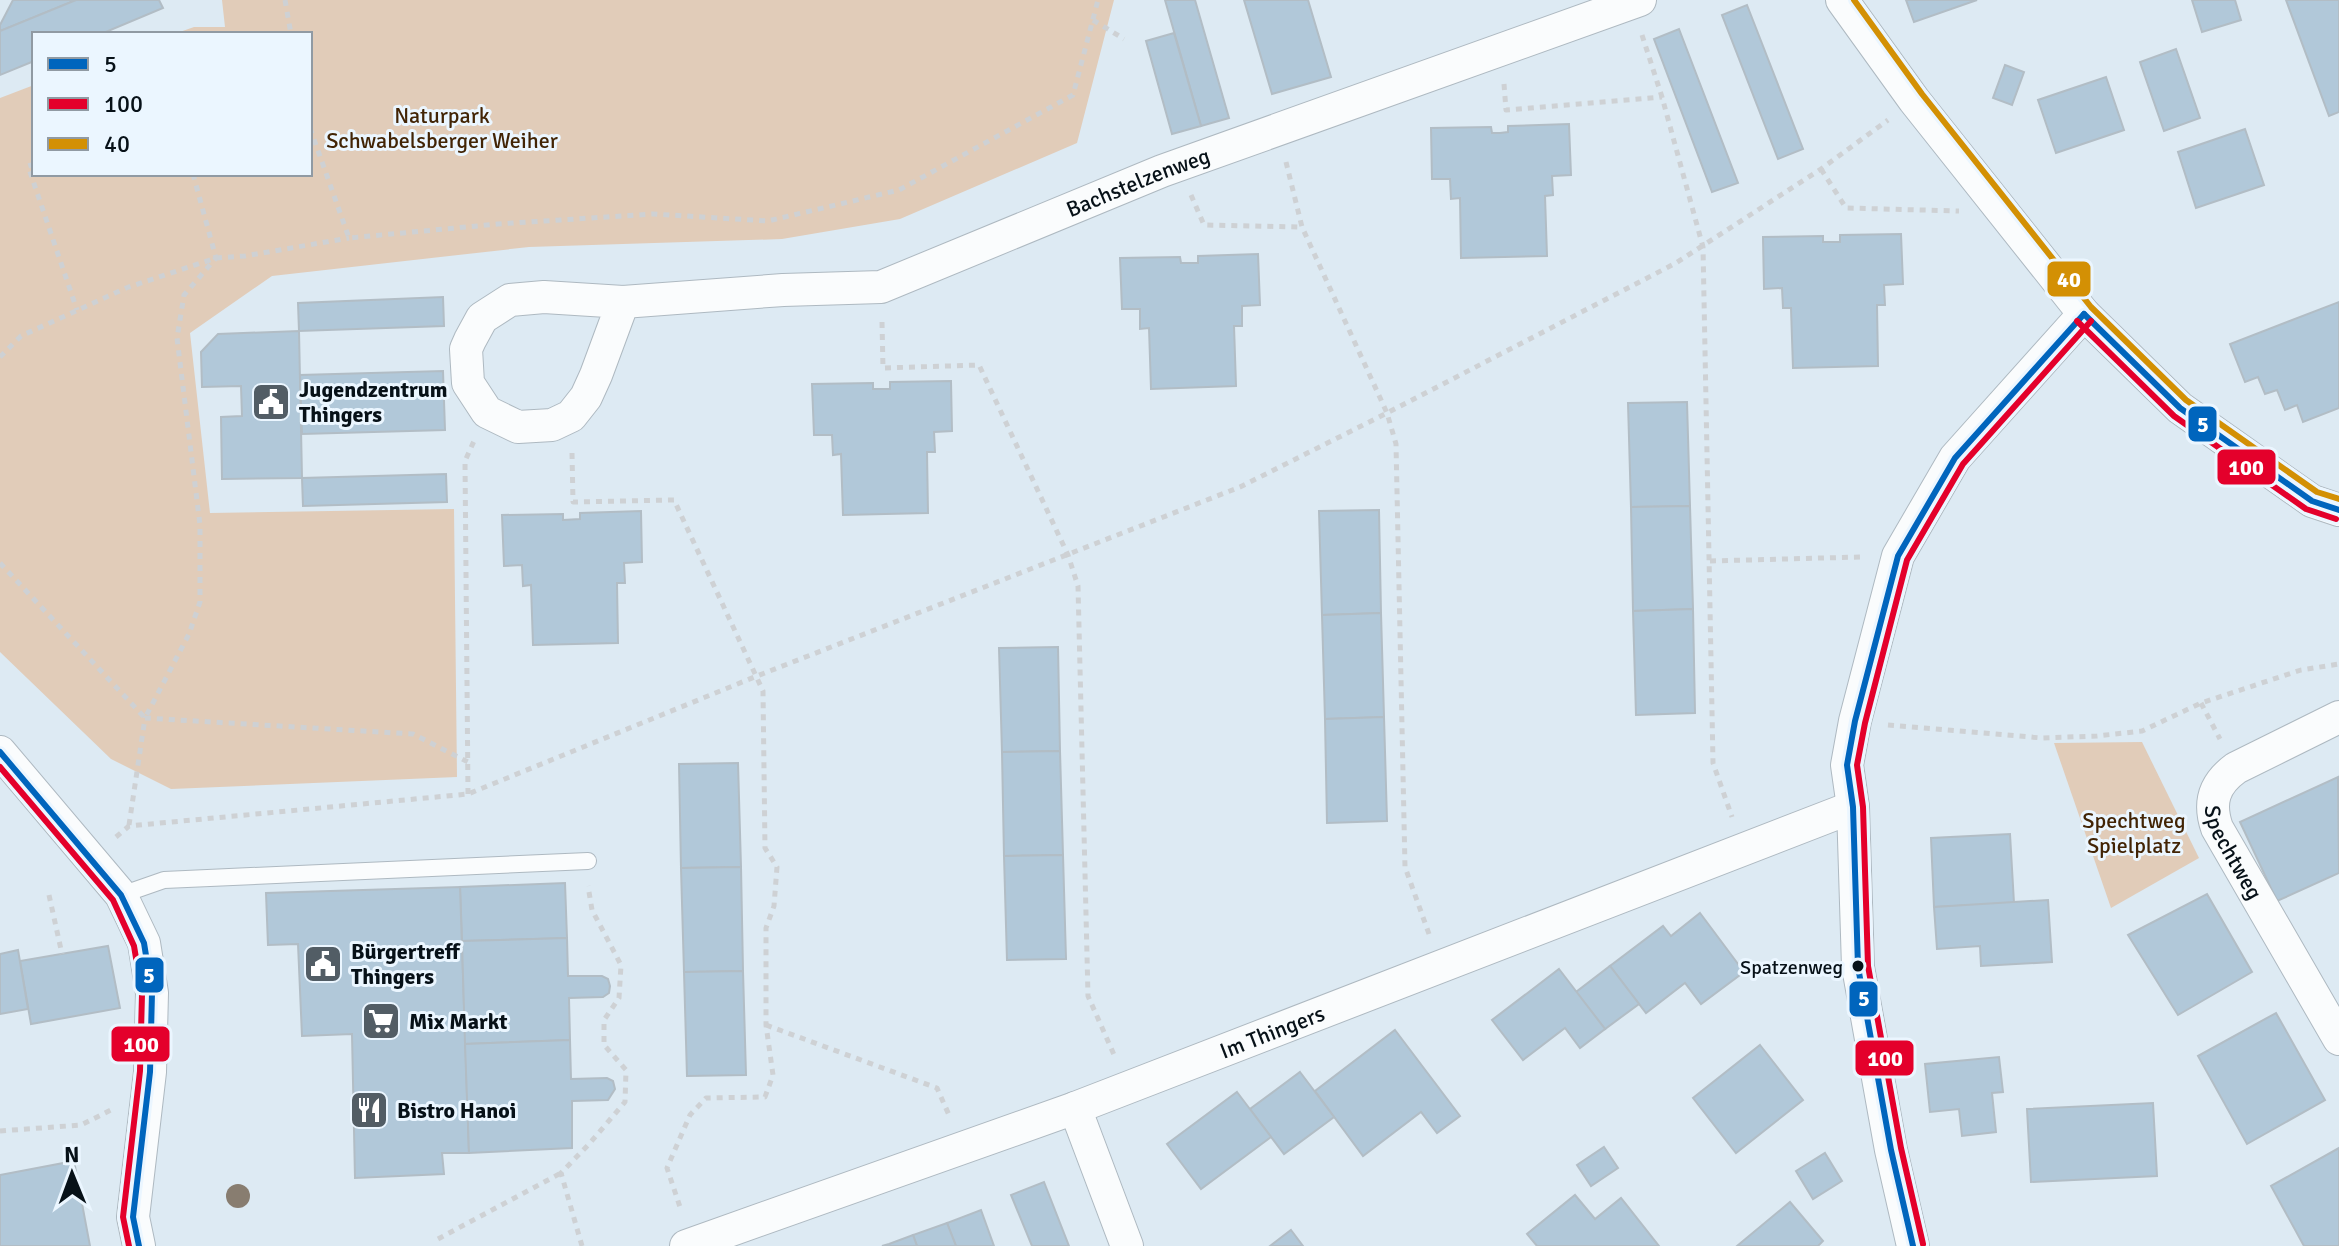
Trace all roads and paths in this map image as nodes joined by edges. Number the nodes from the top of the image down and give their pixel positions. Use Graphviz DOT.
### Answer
graph roads {
  1 [pos="285,0"];
  2 [pos="1098,0"];
  3 [pos="1842,0"];
  4 [pos="1636,1"];
  5 [pos="1093,20"];
  6 [pos="291,32"];
  7 [pos="1124,39"];
  8 [pos="1501,50"];
  9 [pos="1662,97"];
  10 [pos="1914,100"];
  11 [pos="1278,130"];
  12 [pos="312,134"];
  13 [pos="32,165"];
  14 [pos="1178,165"];
  15 [pos="1821,169"];
  16 [pos="194,176"];
  17 [pos="1990,196"];
  18 [pos="1302,227"];
  19 [pos="349,238"];
  20 [pos="1703,247"];
  21 [pos="216,258"];
  22 [pos="881,287"];
  23 [pos="623,302"];
  24 [pos="77,310"];
  25 [pos="2084,314"];
  26 [pos="0,357"];
  27 [pos="487,412"];
  28 [pos="1387,413"];
  29 [pos="571,416"];
  30 [pos="2339,510"];
  31 [pos="1068,555"];
  32 [pos="1898,556"];
  33 [pos="1710,561"];
  34 [pos="0,563"];
  35 [pos="2339,664"];
  36 [pos="757,676"];
  37 [pos="2339,717"];
  38 [pos="145,718"];
  39 [pos="1855,721"];
  40 [pos="0,752"];
  41 [pos="468,762"];
  42 [pos="468,794"];
  43 [pos="1853,807"];
  44 [pos="129,826"];
  45 [pos="1743,848"];
  46 [pos="91,858"];
  47 [pos="588,861"];
  48 [pos="49,895"];
  49 [pos="121,895"];
  50 [pos="592,910"];
  51 [pos="62,954"];
  52 [pos="1441,966"];
  53 [pos="766,1025"];
  54 [pos="2339,1039"];
  55 [pos="150,1072"];
  56 [pos="1129,1087"];
  57 [pos="1075,1108"];
  58 [pos="0,1131"];
  59 [pos="963,1148"];
  60 [pos="561,1173"];
  61 [pos="438,1239"];
  62 [pos="689,1245"];
  63 [pos="139,1246"];
  64 [pos="582,1246"];
  65 [pos="1127,1246"];
  66 [pos="1913,1246"];
  1 -- 6 [label="path"];
  2 -- 5 [label="path"];
  3 -- 10 [label="street"];
  4 -- 8 [label="street, Bachstelzenweg"];
  4 -- 9 [label="path"];
  5 -- 7 [label="path"];
  5 -- 19 [label="path"];
  8 -- 9 [label="path"];
  8 -- 11 [label="street, Bachstelzenweg"];
  9 -- 20 [label="path"];
  10 -- 15 [label="path"];
  10 -- 17 [label="street"];
  11 -- 14 [label="street, Bachstelzenweg"];
  11 -- 18 [label="path"];
  12 -- 19 [label="path"];
  13 -- 24 [label="path"];
  14 -- 18 [label="path"];
  14 -- 22 [label="street, Bachstelzenweg"];
  15 -- 17 [label="path"];
  15 -- 20 [label="path"];
  16 -- 21 [label="path"];
  17 -- 25 [label="street"];
  18 -- 28 [label="path"];
  19 -- 21 [label="path"];
  20 -- 28 [label="path"];
  20 -- 33 [label="path"];
  21 -- 24 [label="path"];
  21 -- 38 [label="path"];
  22 -- 23 [label="street, Bachstelzenweg"];
  22 -- 31 [label="path"];
  23 -- 27 [label="street, Bachstelzenweg"];
  23 -- 29 [label="street"];
  24 -- 26 [label="path"];
  25 -- 30 [label="street"];
  25 -- 32 [label="street"];
  27 -- 29 [label="street"];
  27 -- 41 [label="path"];
  28 -- 31 [label="path"];
  28 -- 52 [label="path"];
  29 -- 36 [label="path"];
  31 -- 36 [label="path"];
  31 -- 56 [label="path"];
  32 -- 33 [label="path"];
  32 -- 39 [label="street"];
  33 -- 45 [label="path"];
  34 -- 38 [label="path"];
  35 -- 39 [label="path"];
  36 -- 42 [label="path"];
  36 -- 53 [label="path"];
  37 -- 54 [label="street, Spechtweg"];
  38 -- 41 [label="path"];
  38 -- 44 [label="path"];
  39 -- 43 [label="street"];
  40 -- 46 [label="street"];
  41 -- 42 [label="path"];
  42 -- 44 [label="path"];
  43 -- 45 [label="street, Im Thingers"];
  43 -- 66 [label="street"];
  44 -- 46 [label="path"];
  45 -- 52 [label="street, Im Thingers"];
  46 -- 49 [label="street"];
  47 -- 49 [label="lane"];
  48 -- 51 [label="path"];
  49 -- 55 [label="street"];
  50 -- 60 [label="path"];
  52 -- 56 [label="street, Im Thingers"];
  53 -- 59 [label="path"];
  53 -- 62 [label="path"];
  55 -- 58 [label="path"];
  55 -- 63 [label="street"];
  56 -- 57 [label="street, Im Thingers"];
  57 -- 59 [label="street, Im Thingers"];
  57 -- 65 [label="street"];
  59 -- 62 [label="street, Im Thingers"];
  60 -- 61 [label="path"];
  60 -- 64 [label="path"];
}
